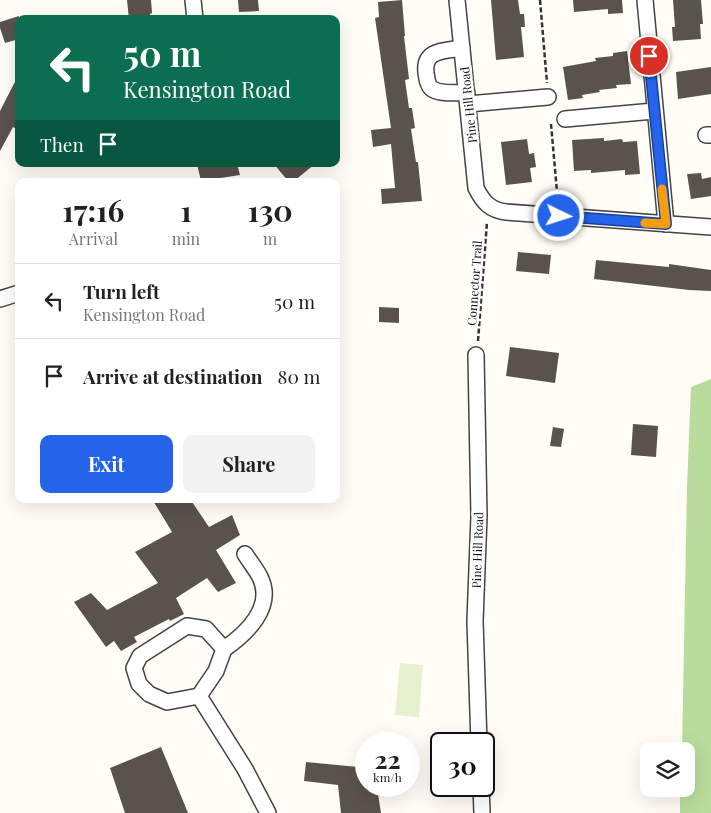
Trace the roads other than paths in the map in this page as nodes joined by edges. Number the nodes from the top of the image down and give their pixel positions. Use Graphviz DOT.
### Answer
graph roads {
  1 [pos="193,0"];
  2 [pos="458,0"];
  3 [pos="645,0"];
  4 [pos="195,15"];
  5 [pos="462,48"];
  6 [pos="548,97"];
  7 [pos="467,98"];
  8 [pos="654,111"];
  9 [pos="566,119"];
  10 [pos="666,224"];
  11 [pos="711,227"];
  12 [pos="15,293"];
  13 [pos="0,299"];
  14 [pos="476,358"];
  15 [pos="245,554"];
  16 [pos="224,649"];
  17 [pos="199,696"];
  18 [pos="479,732"];
  19 [pos="481,797"];
  20 [pos="268,813"];
  21 [pos="482,813"];
  1 -- 4 [label="street"];
  2 -- 5 [label="street, Pine Hill Road"];
  3 -- 8 [label="street"];
  5 -- 7 [label="street, Pine Hill Road"];
  5 -- 7 [label="street"];
  6 -- 7 [label="street"];
  7 -- 10 [label="street, Pine Hill Road"];
  8 -- 9 [label="street"];
  8 -- 10 [label="street"];
  10 -- 11 [label="street"];
  12 -- 13 [label="street"];
  14 -- 18 [label="street, Pine Hill Road"];
  15 -- 16 [label="street"];
  16 -- 17 [label="street"];
  16 -- 17 [label="street"];
  17 -- 20 [label="street"];
  19 -- 21 [label="street"];
}
